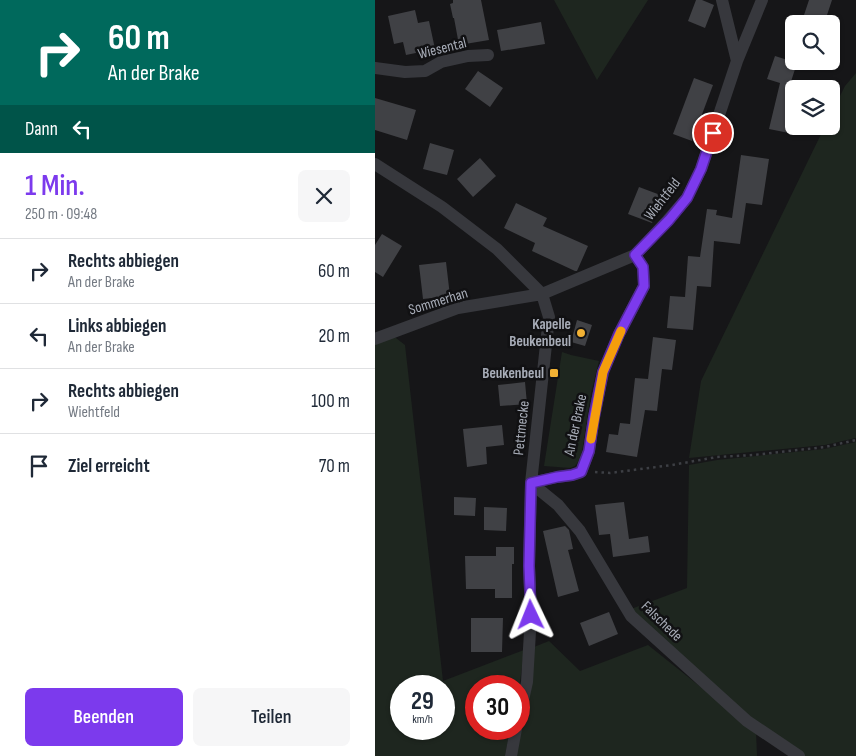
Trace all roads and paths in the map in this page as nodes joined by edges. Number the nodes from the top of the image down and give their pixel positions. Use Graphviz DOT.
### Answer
graph roads {
  1 [pos="722,0"];
  2 [pos="762,0"];
  3 [pos="488,55"];
  4 [pos="737,61"];
  5 [pos="375,68"];
  6 [pos="375,164"];
  7 [pos="635,255"];
  8 [pos="541,294"];
  9 [pos="375,339"];
  10 [pos="856,440"];
  11 [pos="581,472"];
  12 [pos="531,483"];
  13 [pos="527,675"];
  14 [pos="514,740"];
  15 [pos="511,756"];
  16 [pos="799,756"];
  1 -- 4 [label="street"];
  2 -- 4 [label="street, Wiehtfeld"];
  3 -- 5 [label="street, Wiesental"];
  4 -- 7 [label="street, Wiehtfeld"];
  6 -- 8 [label="street, Pettmecke"];
  7 -- 8 [label="street, Wiehtfeld"];
  7 -- 11 [label="street, An der Brake"];
  8 -- 9 [label="street, Sommerhan"];
  8 -- 12 [label="street, Pettmecke"];
  10 -- 11 [label="path"];
  11 -- 12 [label="street, An der Brake"];
  12 -- 13 [label="street, Pettmecke"];
  12 -- 16 [label="street, Falschede"];
  14 -- 15 [label="street"];
}
